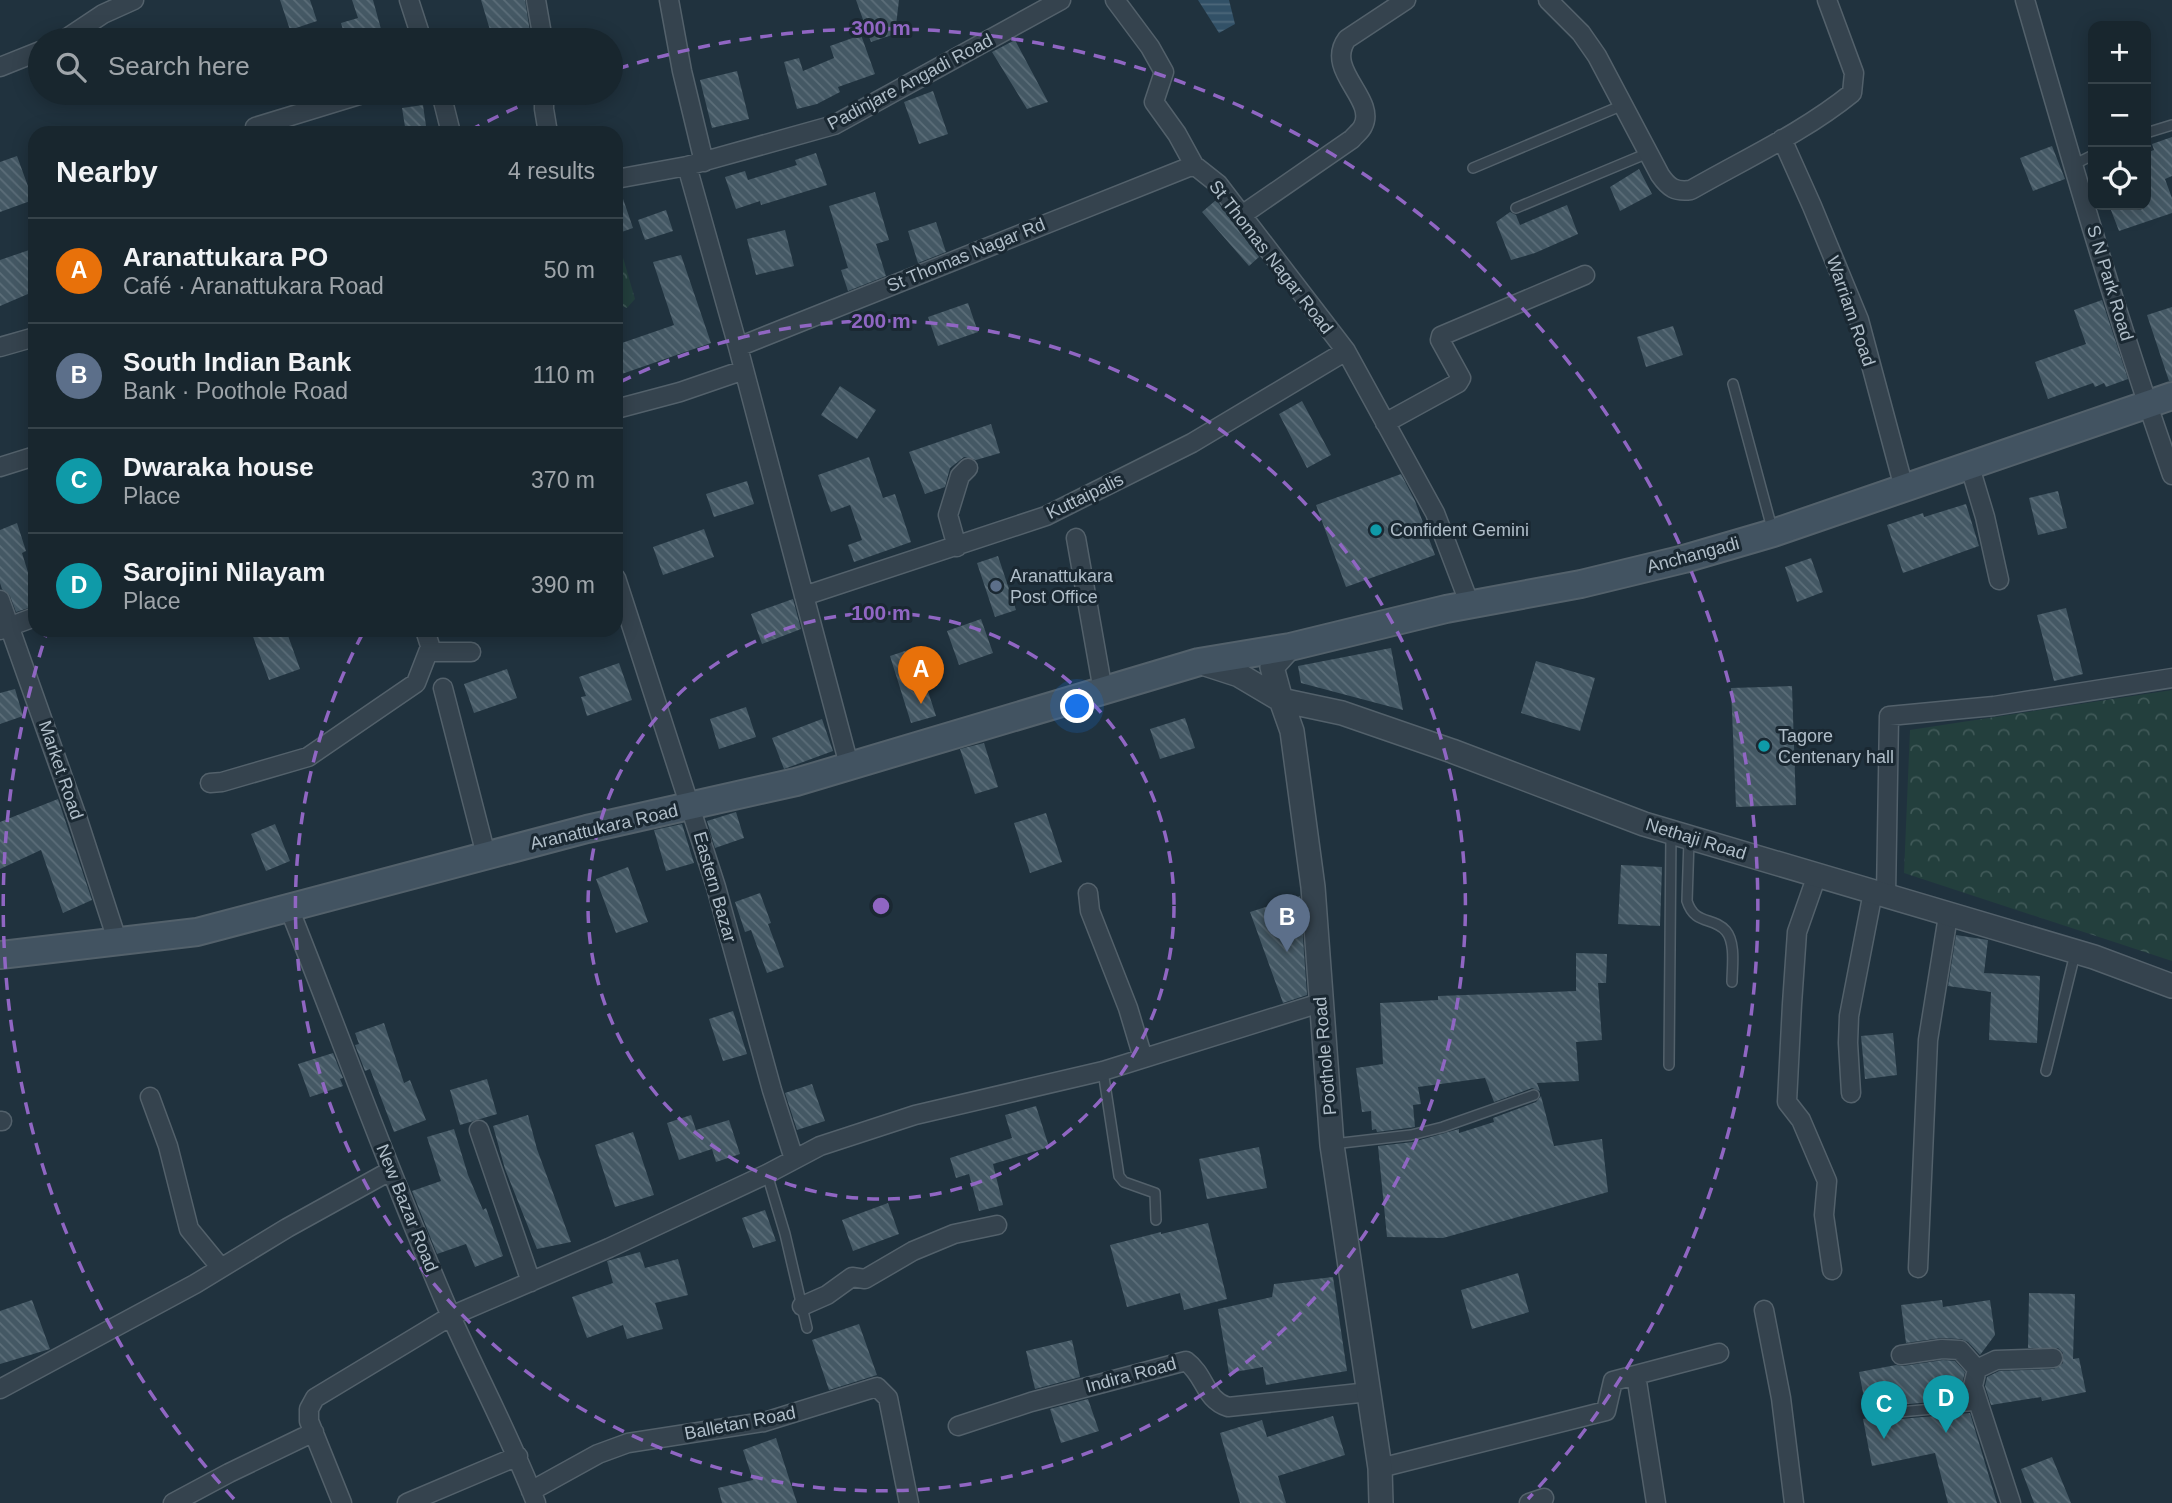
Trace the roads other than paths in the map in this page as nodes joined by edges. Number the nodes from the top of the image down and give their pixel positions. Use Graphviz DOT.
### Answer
graph roads {
  1 [pos="134,0"];
  2 [pos="409,0"];
  3 [pos="536,0"];
  4 [pos="669,0"];
  5 [pos="1115,0"];
  6 [pos="1406,0"];
  7 [pos="1548,0"];
  8 [pos="1827,0"];
  9 [pos="2025,0"];
  10 [pos="1050,3"];
  11 [pos="82,28"];
  12 [pos="418,28"];
  13 [pos="541,28"];
  14 [pos="28,56"];
  15 [pos="0,67"];
  16 [pos="327,105"];
  17 [pos="444,105"];
  18 [pos="545,105"];
  19 [pos="1623,105"];
  20 [pos="2172,125"];
  21 [pos="258,126"];
  22 [pos="449,126"];
  23 [pos="547,126"];
  24 [pos="2151,131"];
  25 [pos="1782,139"];
  26 [pos="1648,153"];
  27 [pos="2088,157"];
  28 [pos="695,164"];
  29 [pos="2073,164"];
  30 [pos="1194,165"];
  31 [pos="1473,169"];
  32 [pos="623,177"];
  33 [pos="1516,208"];
  34 [pos="1242,215"];
  35 [pos="1586,275"];
  36 [pos="28,339"];
  37 [pos="0,347"];
  38 [pos="738,347"];
  39 [pos="1346,352"];
  40 [pos="744,370"];
  41 [pos="1733,384"];
  42 [pos="2160,401"];
  43 [pos="623,407"];
  44 [pos="1385,423"];
  45 [pos="28,458"];
  46 [pos="0,467"];
  47 [pos="1969,467"];
  48 [pos="968,468"];
  49 [pos="2172,475"];
  50 [pos="1904,488"];
  51 [pos="1773,533"];
  52 [pos="1076,538"];
  53 [pos="957,547"];
  54 [pos="1999,580"];
  55 [pos="804,596"];
  56 [pos="623,599"];
  57 [pos="0,600"];
  58 [pos="1470,605"];
  59 [pos="28,620"];
  60 [pos="5,628"];
  61 [pos="427,638"];
  62 [pos="1290,647"];
  63 [pos="471,652"];
  64 [pos="1199,662"];
  65 [pos="2172,678"];
  66 [pos="443,688"];
  67 [pos="1103,691"];
  68 [pos="1280,699"];
  69 [pos="849,765"];
  70 [pos="210,783"];
  71 [pos="691,807"];
  72 [pos="1680,834"];
  73 [pos="486,855"];
  74 [pos="1816,875"];
  75 [pos="1088,893"];
  76 [pos="1880,894"];
  77 [pos="289,908"];
  78 [pos="1948,916"];
  79 [pos="118,943"];
  80 [pos="2076,952"];
  81 [pos="0,955"];
  82 [pos="1732,982"];
  83 [pos="2172,986"];
  84 [pos="1320,1003"];
  85 [pos="1143,1058"];
  86 [pos="1670,1065"];
  87 [pos="1103,1071"];
  88 [pos="2046,1071"];
  89 [pos="1851,1093"];
  90 [pos="1534,1095"];
  91 [pos="150,1097"];
  92 [pos="479,1130"];
  93 [pos="1332,1145"];
  94 [pos="794,1158"];
  95 [pos="390,1171"];
  96 [pos="766,1174"];
  97 [pos="1156,1220"];
  98 [pos="997,1225"];
  99 [pos="221,1268"];
  100 [pos="1918,1268"];
  101 [pos="1832,1270"];
  102 [pos="531,1282"];
  103 [pos="802,1306"];
  104 [pos="1764,1310"];
  105 [pos="451,1316"];
  106 [pos="807,1328"];
  107 [pos="1719,1353"];
  108 [pos="1900,1355"];
  109 [pos="2053,1358"];
  110 [pos="1977,1369"];
  111 [pos="1636,1375"];
  112 [pos="0,1389"];
  113 [pos="1369,1392"];
  114 [pos="1979,1405"];
  115 [pos="1899,1412"];
  116 [pos="958,1426"];
  117 [pos="314,1432"];
  118 [pos="518,1457"];
  119 [pos="1380,1468"];
  120 [pos="534,1497"];
  121 [pos="173,1503"];
  122 [pos="342,1503"];
  123 [pos="407,1503"];
  124 [pos="909,1503"];
  125 [pos="1381,1503"];
  126 [pos="1656,1503"];
  127 [pos="1794,1503"];
  128 [pos="2011,1503"];
  1 -- 11 [label="street"];
  2 -- 12 [label="street"];
  3 -- 13 [label="street"];
  4 -- 28 [label="street"];
  5 -- 30 [label="street"];
  6 -- 34 [label="street"];
  7 -- 19 [label="street"];
  8 -- 25 [label="street"];
  9 -- 29 [label="street, S N Park Road"];
  10 -- 28 [label="street, Padinjare Angadi Road"];
  14 -- 15 [label="street"];
  16 -- 21 [label="street"];
  17 -- 22 [label="street"];
  18 -- 23 [label="street"];
  19 -- 26 [label="street"];
  19 -- 31 [label="lane"];
  20 -- 24 [label="lane"];
  25 -- 26 [label="street"];
  25 -- 50 [label="street, Warriam Road"];
  26 -- 33 [label="lane"];
  27 -- 29 [label="lane"];
  28 -- 32 [label="street, Padinjare Angadi Road"];
  28 -- 38 [label="street"];
  29 -- 42 [label="street, S N Park Road"];
  30 -- 34 [label="street, St Thomas Nagar Road"];
  30 -- 38 [label="street, St Thomas Nagar Rd"];
  34 -- 39 [label="street, St Thomas Nagar Road"];
  35 -- 44 [label="street"];
  36 -- 37 [label="street"];
  38 -- 40 [label="street"];
  39 -- 44 [label="street"];
  39 -- 53 [label="street, Kuttaipalis"];
  40 -- 43 [label="street"];
  40 -- 55 [label="street"];
  41 -- 51 [label="lane"];
  42 -- 47 [label="main road, Anchangadi"];
  42 -- 49 [label="street"];
  44 -- 58 [label="street"];
  45 -- 46 [label="street"];
  47 -- 50 [label="main road, Anchangadi"];
  47 -- 54 [label="street"];
  48 -- 53 [label="street"];
  50 -- 51 [label="main road, Anchangadi"];
  51 -- 58 [label="main road, Anchangadi"];
  52 -- 67 [label="street"];
  53 -- 55 [label="street, Kuttaipalis"];
  55 -- 69 [label="street"];
  56 -- 71 [label="street, Eastern Bazar"];
  57 -- 60 [label="street, Market Road"];
  58 -- 62 [label="main road, Anchangadi"];
  59 -- 60 [label="street"];
  60 -- 79 [label="street, Market Road"];
  61 -- 63 [label="street"];
  61 -- 70 [label="street"];
  62 -- 64 [label="main road, Anchangadi"];
  62 -- 68 [label="street"];
  64 -- 67 [label="main road, Aranattukara Road"];
  64 -- 68 [label="street"];
  65 -- 76 [label="street"];
  66 -- 73 [label="street"];
  67 -- 69 [label="main road, Aranattukara Road"];
  68 -- 72 [label="street, Nethaji Road"];
  68 -- 84 [label="street, Poothole Road"];
  69 -- 71 [label="main road, Aranattukara Road"];
  71 -- 73 [label="main road, Aranattukara Road"];
  71 -- 94 [label="street, Eastern Bazar"];
  72 -- 74 [label="street, Nethaji Road"];
  72 -- 82 [label="lane"];
  72 -- 86 [label="lane"];
  73 -- 77 [label="main road, Aranattukara Road"];
  74 -- 76 [label="street, Nethaji Road"];
  74 -- 101 [label="street"];
  75 -- 85 [label="street"];
  76 -- 78 [label="street, Nethaji Road"];
  76 -- 89 [label="street"];
  77 -- 79 [label="main road, Aranattukara Road"];
  77 -- 95 [label="street, New Bazar Road"];
  78 -- 80 [label="street, Nethaji Road"];
  78 -- 100 [label="street"];
  79 -- 81 [label="main road, Aranattukara Road"];
  80 -- 83 [label="street, Nethaji Road"];
  80 -- 88 [label="lane"];
  84 -- 85 [label="street"];
  84 -- 93 [label="street, Poothole Road"];
  85 -- 87 [label="street"];
  87 -- 94 [label="street"];
  87 -- 97 [label="lane"];
  90 -- 93 [label="lane"];
  91 -- 99 [label="street"];
  92 -- 102 [label="street"];
  93 -- 113 [label="street, Poothole Road"];
  94 -- 96 [label="street"];
  95 -- 99 [label="street"];
  95 -- 105 [label="street, New Bazar Road"];
  96 -- 102 [label="street"];
  96 -- 103 [label="lane"];
  98 -- 103 [label="street"];
  99 -- 112 [label="street"];
  102 -- 105 [label="street"];
  103 -- 106 [label="lane"];
  104 -- 127 [label="street"];
  105 -- 117 [label="street"];
  105 -- 118 [label="street, New Bazar Road"];
  107 -- 111 [label="street"];
  108 -- 110 [label="street"];
  109 -- 110 [label="street"];
  110 -- 114 [label="street"];
  111 -- 119 [label="street"];
  111 -- 126 [label="street"];
  113 -- 116 [label="street, Indira Road"];
  113 -- 119 [label="street, Poothole Road"];
  114 -- 115 [label="lane"];
  114 -- 128 [label="street"];
  117 -- 121 [label="street"];
  117 -- 122 [label="street"];
  118 -- 120 [label="street, New Bazar Road"];
  118 -- 123 [label="street"];
  119 -- 125 [label="street, Poothole Road"];
  120 -- 124 [label="street, Balletan Road"];
}
